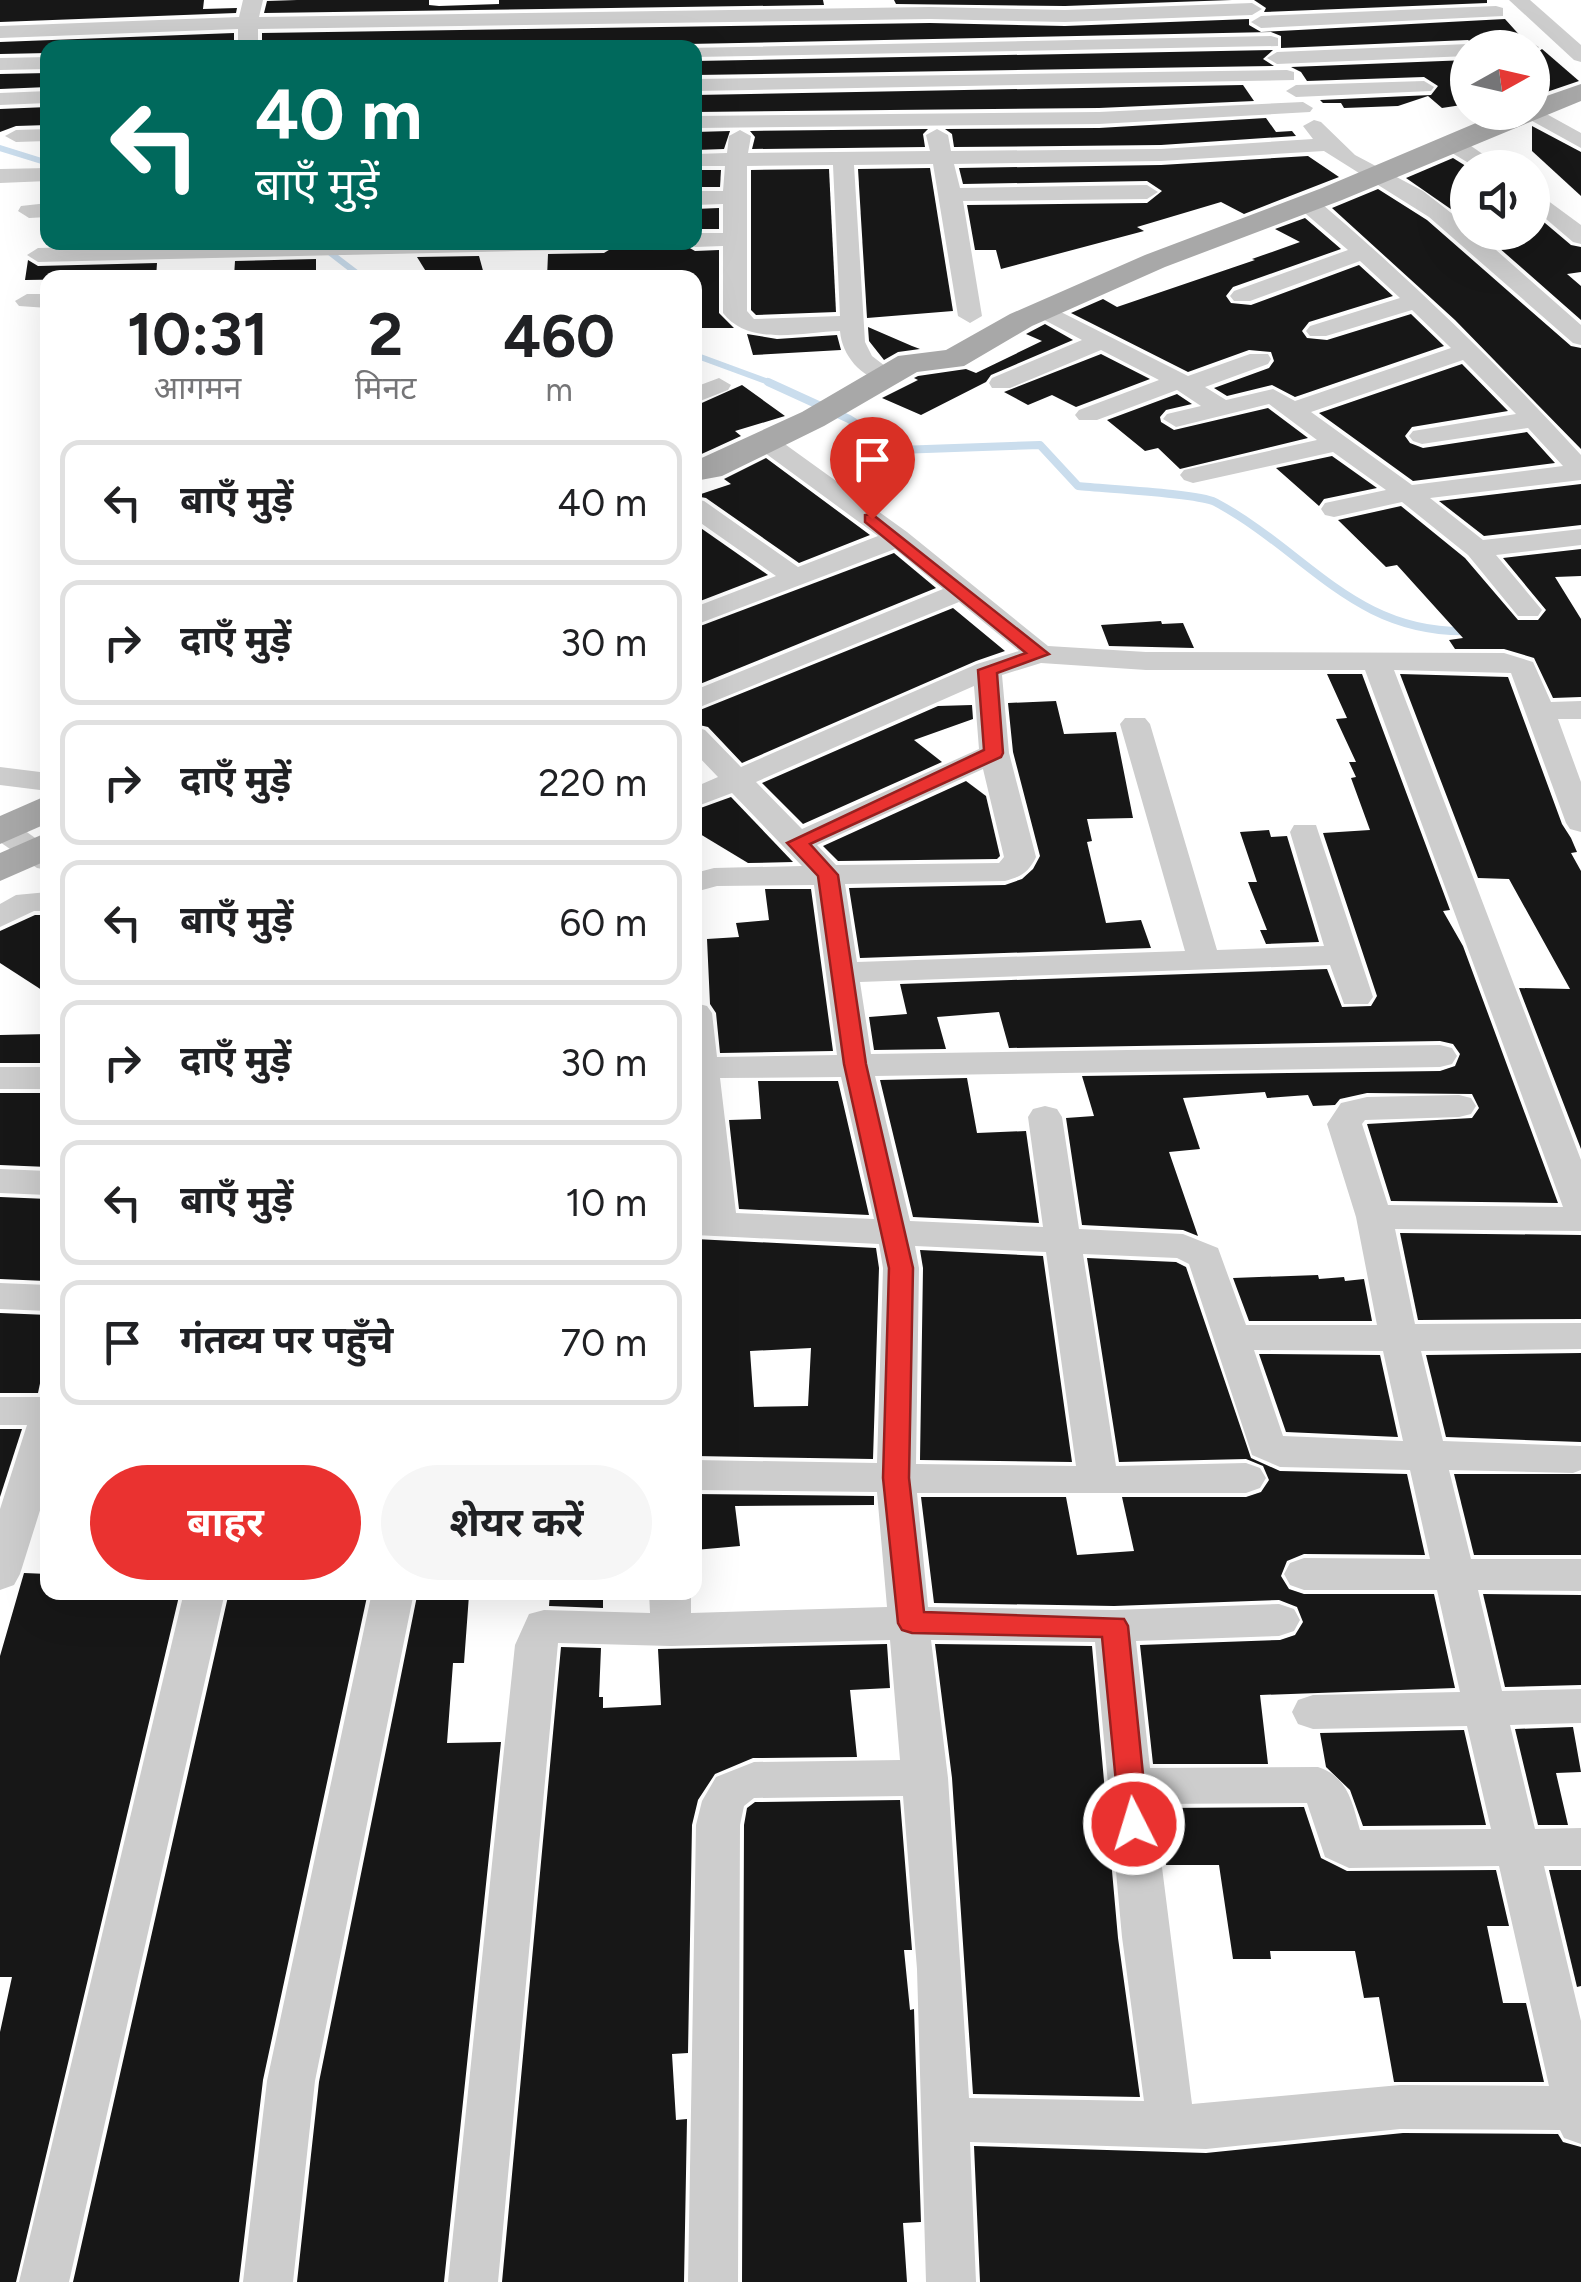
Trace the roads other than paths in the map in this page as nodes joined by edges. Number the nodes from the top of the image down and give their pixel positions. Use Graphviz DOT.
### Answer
graph roads {
  1 [pos="252,0"];
  2 [pos="1519,0"];
  3 [pos="929,6"];
  4 [pos="744,8"];
  5 [pos="1496,12"];
  6 [pos="248,23"];
  7 [pos="0,32"];
  8 [pos="248,40"];
  9 [pos="932,46"];
  10 [pos="740,49"];
  11 [pos="702,50"];
  12 [pos="1450,50"];
  13 [pos="1274,51"];
  14 [pos="1581,56"];
  15 [pos="40,63"];
  16 [pos="0,64"];
  17 [pos="1581,71"];
  18 [pos="1550,80"];
  19 [pos="936,82"];
  20 [pos="741,84"];
  21 [pos="702,85"];
  22 [pos="1424,86"];
  23 [pos="1581,92"];
  24 [pos="40,97"];
  25 [pos="0,99"];
  26 [pos="1550,104"];
  27 [pos="1450,114"];
  28 [pos="933,119"];
  29 [pos="702,122"];
  30 [pos="742,122"];
  31 [pos="1550,124"];
  32 [pos="1482,130"];
  33 [pos="40,135"];
  34 [pos="16,136"];
  35 [pos="1450,142"];
  36 [pos="1581,142"];
  37 [pos="1463,150"];
  38 [pos="1336,153"];
  39 [pos="1182,154"];
  40 [pos="942,155"];
  41 [pos="843,157"];
  42 [pos="737,158"];
  43 [pos="702,160"];
  44 [pos="40,174"];
  45 [pos="1374,175"];
  46 [pos="0,176"];
  47 [pos="1187,177"];
  48 [pos="1147,192"];
  49 [pos="951,196"];
  50 [pos="734,197"];
  51 [pos="702,198"];
  52 [pos="1307,203"];
  53 [pos="1550,210"];
  54 [pos="1581,237"];
  55 [pos="735,239"];
  56 [pos="702,240"];
  57 [pos="312,250"];
  58 [pos="312,250"];
  59 [pos="344,250"];
  60 [pos="1365,252"];
  61 [pos="38,255"];
  62 [pos="1242,296"];
  63 [pos="1416,301"];
  64 [pos="1043,310"];
  65 [pos="852,323"];
  66 [pos="953,325"];
  67 [pos="1318,331"];
  68 [pos="1581,338"];
  69 [pos="1104,340"];
  70 [pos="1465,351"];
  71 [pos="1260,359"];
  72 [pos="898,370"];
  73 [pos="1229,370"];
  74 [pos="1000,383"];
  75 [pos="1183,383"];
  76 [pos="719,385"];
  77 [pos="702,393"];
  78 [pos="1283,403"];
  79 [pos="1222,408"];
  80 [pos="1088,415"];
  81 [pos="1176,419"];
  82 [pos="1535,419"];
  83 [pos="1422,436"];
  84 [pos="766,442"];
  85 [pos="1339,444"];
  86 [pos="1581,472"];
  87 [pos="702,474"];
  88 [pos="1193,475"];
  89 [pos="1408,493"];
  90 [pos="1334,510"];
  91 [pos="702,512"];
  92 [pos="1581,536"];
  93 [pos="898,538"];
  94 [pos="1477,549"];
  95 [pos="796,578"];
  96 [pos="961,591"];
  97 [pos="1528,610"];
  98 [pos="702,613"];
  99 [pos="1040,654"];
  100 [pos="1377,663"];
  101 [pos="987,670"];
  102 [pos="702,697"];
  103 [pos="1581,710"];
  104 [pos="1540,711"];
  105 [pos="1136,724"];
  106 [pos="702,743"];
  107 [pos="994,753"];
  108 [pos="0,776"];
  109 [pos="736,778"];
  110 [pos="40,781"];
  111 [pos="702,795"];
  112 [pos="40,820"];
  113 [pos="1581,823"];
  114 [pos="1305,832"];
  115 [pos="797,843"];
  116 [pos="22,848"];
  117 [pos="828,875"];
  118 [pos="702,881"];
  119 [pos="40,901"];
  120 [pos="0,917"];
  121 [pos="1343,954"];
  122 [pos="1203,958"];
  123 [pos="842,973"];
  124 [pos="1356,997"];
  125 [pos="1440,1056"];
  126 [pos="855,1064"];
  127 [pos="702,1068"];
  128 [pos="0,1078"];
  129 [pos="40,1078"];
  130 [pos="1459,1106"];
  131 [pos="1045,1116"];
  132 [pos="702,1126"];
  133 [pos="0,1182"];
  134 [pos="40,1183"];
  135 [pos="1581,1207"];
  136 [pos="1374,1217"];
  137 [pos="1581,1218"];
  138 [pos="707,1223"];
  139 [pos="895,1233"];
  140 [pos="1062,1240"];
  141 [pos="0,1296"];
  142 [pos="40,1298"];
  143 [pos="1581,1336"];
  144 [pos="1250,1337"];
  145 [pos="1399,1338"];
  146 [pos="0,1411"];
  147 [pos="40,1411"];
  148 [pos="40,1451"];
  149 [pos="1427,1456"];
  150 [pos="1574,1458"];
  151 [pos="702,1475"];
  152 [pos="896,1478"];
  153 [pos="1246,1478"];
  154 [pos="1098,1481"];
  155 [pos="21,1527"];
  156 [pos="0,1574"];
  157 [pos="1304,1574"];
  158 [pos="1455,1574"];
  159 [pos="1581,1575"];
  160 [pos="203,1600"];
  161 [pos="390,1600"];
  162 [pos="671,1611"];
  163 [pos="1279,1620"];
  164 [pos="912,1623"];
  165 [pos="1114,1626"];
  166 [pos="1581,1706"];
  167 [pos="1487,1708"];
  168 [pos="1313,1712"];
  169 [pos="926,1778"];
  170 [pos="1130,1786"];
  171 [pos="1581,1847"];
  172 [pos="1519,1848"];
  173 [pos="1579,2115"];
  174 [pos="944,2119"];
  175 [pos="1171,2124"];
  176 [pos="44,2282"];
  177 [pos="268,2282"];
  178 [pos="473,2282"];
  179 [pos="713,2282"];
  180 [pos="951,2282"];
  1 -- 6 [label="street"];
  2 -- 14 [label="street"];
  3 -- 4 [label="street"];
  3 -- 9 [label="street"];
  3 -- 13 [label="street"];
  4 -- 6 [label="street"];
  4 -- 10 [label="street"];
  5 -- 13 [label="street"];
  6 -- 7 [label="street"];
  6 -- 8 [label="street"];
  9 -- 10 [label="street"];
  9 -- 13 [label="street"];
  9 -- 19 [label="street"];
  10 -- 11 [label="street"];
  10 -- 20 [label="street"];
  12 -- 13 [label="street"];
  13 -- 19 [label="street"];
  13 -- 22 [label="street"];
  13 -- 28 [label="street"];
  13 -- 38 [label="street"];
  15 -- 16 [label="street"];
  17 -- 18 [label="main road"];
  19 -- 20 [label="street"];
  19 -- 28 [label="street"];
  20 -- 21 [label="street"];
  20 -- 30 [label="street"];
  23 -- 26 [label="main road"];
  24 -- 25 [label="street"];
  27 -- 38 [label="main road"];
  28 -- 30 [label="street"];
  28 -- 40 [label="street"];
  29 -- 30 [label="street"];
  30 -- 42 [label="street"];
  31 -- 36 [label="street"];
  32 -- 35 [label="main road"];
  33 -- 34 [label="street"];
  35 -- 37 [label="street"];
  35 -- 45 [label="main road"];
  38 -- 39 [label="street"];
  38 -- 45 [label="street"];
  38 -- 66 [label="main road"];
  39 -- 40 [label="street"];
  39 -- 47 [label="street"];
  40 -- 41 [label="street"];
  40 -- 49 [label="street"];
  41 -- 42 [label="street"];
  41 -- 65 [label="street"];
  42 -- 43 [label="street"];
  42 -- 50 [label="street"];
  44 -- 46 [label="street"];
  45 -- 52 [label="main road"];
  45 -- 68 [label="street"];
  48 -- 49 [label="street"];
  49 -- 66 [label="street"];
  50 -- 51 [label="street"];
  50 -- 55 [label="street"];
  52 -- 60 [label="street"];
  52 -- 64 [label="main road"];
  53 -- 54 [label="street"];
  55 -- 56 [label="street"];
  55 -- 65 [label="street"];
  57 -- 59 [label="street"];
  58 -- 61 [label="street"];
  60 -- 62 [label="street"];
  60 -- 63 [label="street"];
  63 -- 67 [label="street"];
  63 -- 70 [label="street"];
  64 -- 69 [label="street"];
  64 -- 72 [label="main road"];
  65 -- 72 [label="street"];
  66 -- 72 [label="main road"];
  69 -- 74 [label="street"];
  69 -- 75 [label="street"];
  70 -- 78 [label="street"];
  70 -- 82 [label="street"];
  71 -- 73 [label="street"];
  72 -- 84 [label="main road"];
  73 -- 75 [label="street"];
  73 -- 78 [label="street"];
  75 -- 79 [label="street"];
  75 -- 80 [label="street"];
  76 -- 77 [label="street"];
  78 -- 79 [label="street"];
  78 -- 85 [label="street"];
  79 -- 81 [label="street"];
  82 -- 83 [label="street"];
  82 -- 86 [label="street"];
  84 -- 87 [label="main road"];
  84 -- 93 [label="street"];
  85 -- 88 [label="street"];
  85 -- 89 [label="street"];
  86 -- 89 [label="street"];
  89 -- 90 [label="street"];
  89 -- 94 [label="street"];
  91 -- 95 [label="street"];
  92 -- 94 [label="street"];
  93 -- 95 [label="street"];
  93 -- 96 [label="street"];
  94 -- 97 [label="street"];
  95 -- 98 [label="street"];
  96 -- 99 [label="street"];
  96 -- 102 [label="street"];
  99 -- 100 [label="street"];
  99 -- 101 [label="street"];
  100 -- 104 [label="street"];
  100 -- 135 [label="street"];
  101 -- 107 [label="street"];
  101 -- 109 [label="street"];
  103 -- 104 [label="street"];
  104 -- 113 [label="street"];
  105 -- 122 [label="street"];
  106 -- 109 [label="street"];
  107 -- 115 [label="street"];
  107 -- 117 [label="street"];
  108 -- 110 [label="street"];
  109 -- 111 [label="street"];
  109 -- 115 [label="street"];
  112 -- 116 [label="main road"];
  114 -- 121 [label="street"];
  115 -- 117 [label="street"];
  117 -- 118 [label="street"];
  117 -- 123 [label="street"];
  119 -- 120 [label="street"];
  121 -- 122 [label="street"];
  121 -- 124 [label="street"];
  122 -- 123 [label="street"];
  123 -- 126 [label="street"];
  125 -- 126 [label="street"];
  126 -- 127 [label="street"];
  126 -- 139 [label="street"];
  128 -- 129 [label="street"];
  130 -- 136 [label="street"];
  131 -- 140 [label="street"];
  132 -- 138 [label="street"];
  133 -- 134 [label="street"];
  136 -- 137 [label="street"];
  136 -- 145 [label="street"];
  138 -- 139 [label="street"];
  139 -- 140 [label="street"];
  139 -- 152 [label="street"];
  140 -- 149 [label="street"];
  140 -- 154 [label="street"];
  141 -- 142 [label="street"];
  143 -- 145 [label="street"];
  144 -- 145 [label="street"];
  145 -- 149 [label="street"];
  146 -- 147 [label="street"];
  148 -- 155 [label="street"];
  149 -- 150 [label="street"];
  149 -- 158 [label="street"];
  151 -- 152 [label="street"];
  152 -- 154 [label="street"];
  152 -- 164 [label="street"];
  153 -- 154 [label="street"];
  155 -- 156 [label="street"];
  157 -- 158 [label="street"];
  158 -- 159 [label="street"];
  158 -- 167 [label="street"];
  160 -- 176 [label="street"];
  161 -- 177 [label="street"];
  162 -- 164 [label="street"];
  162 -- 178 [label="street"];
  163 -- 165 [label="street"];
  164 -- 165 [label="street"];
  164 -- 169 [label="street"];
  165 -- 170 [label="street"];
  166 -- 167 [label="street"];
  167 -- 168 [label="street"];
  167 -- 172 [label="street"];
  169 -- 174 [label="street"];
  169 -- 179 [label="street"];
  170 -- 172 [label="street"];
  170 -- 175 [label="street"];
  171 -- 172 [label="street"];
  172 -- 173 [label="street"];
  173 -- 175 [label="street"];
  174 -- 175 [label="street"];
  174 -- 180 [label="street"];
}
